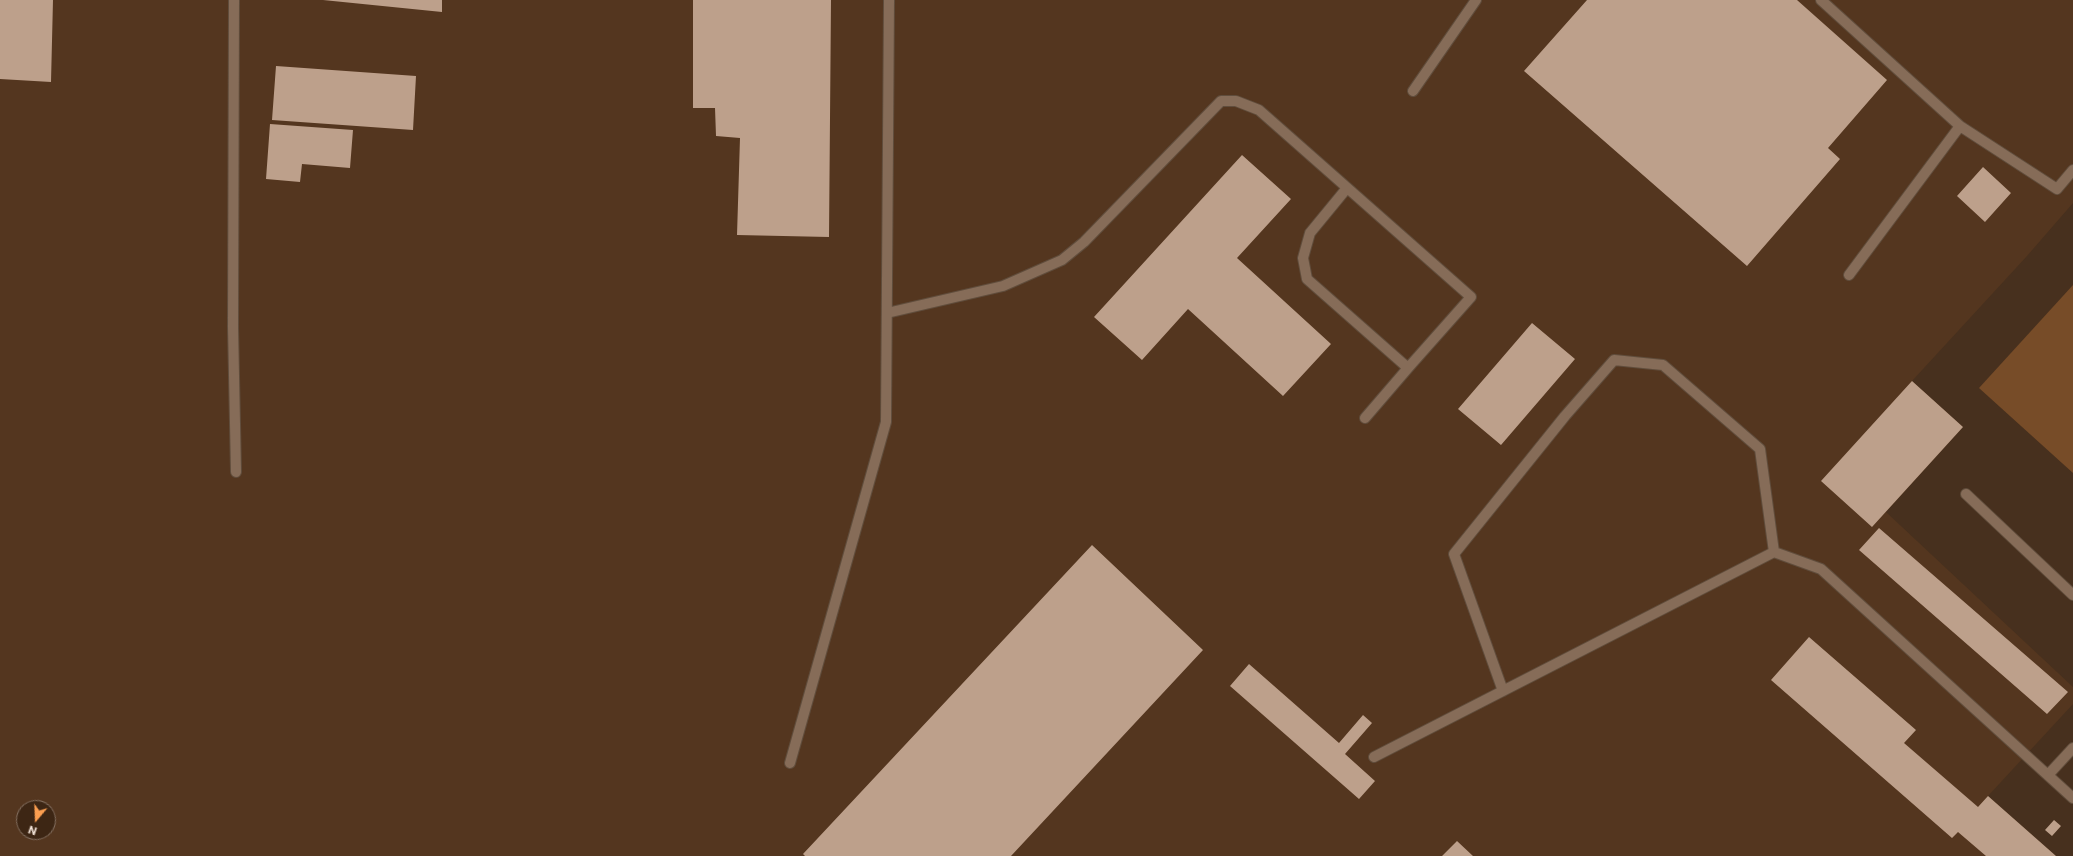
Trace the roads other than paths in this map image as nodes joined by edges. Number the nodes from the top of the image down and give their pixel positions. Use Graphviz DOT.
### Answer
graph roads {
  1 [pos="234,0"];
  2 [pos="889,0"];
  3 [pos="1476,0"];
  4 [pos="1821,0"];
  5 [pos="1413,92"];
  6 [pos="1960,126"];
  7 [pos="2073,170"];
  8 [pos="1347,188"];
  9 [pos="1849,276"];
  10 [pos="887,313"];
  11 [pos="1408,368"];
  12 [pos="1365,418"];
  13 [pos="236,472"];
  14 [pos="1966,494"];
  15 [pos="1774,552"];
  16 [pos="2073,595"];
  17 [pos="1503,691"];
  18 [pos="2073,748"];
  19 [pos="1374,757"];
  20 [pos="790,763"];
  21 [pos="2048,775"];
  22 [pos="2073,798"];
  1 -- 13 [label="street"];
  2 -- 10 [label="street"];
  3 -- 5 [label="street"];
  4 -- 6 [label="street"];
  6 -- 7 [label="street"];
  6 -- 9 [label="street"];
  8 -- 10 [label="street"];
  8 -- 11 [label="street"];
  8 -- 11 [label="street"];
  10 -- 20 [label="street"];
  11 -- 12 [label="street"];
  14 -- 16 [label="street"];
  15 -- 17 [label="street"];
  15 -- 17 [label="street"];
  15 -- 21 [label="street"];
  17 -- 19 [label="street"];
  18 -- 21 [label="street"];
  21 -- 22 [label="street"];
}
